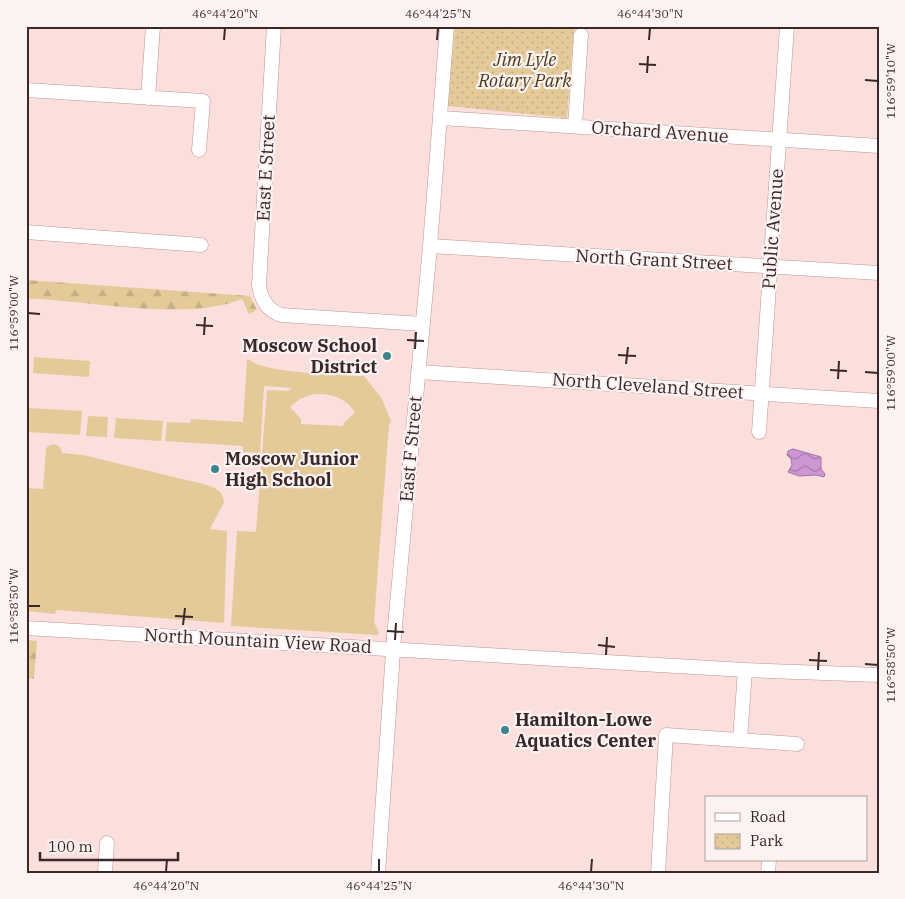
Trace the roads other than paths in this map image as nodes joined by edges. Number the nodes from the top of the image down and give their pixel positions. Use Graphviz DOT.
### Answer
graph roads {
  1 [pos="153,26"];
  2 [pos="274,26"];
  3 [pos="447,26"];
  4 [pos="787,26"];
  5 [pos="581,35"];
  6 [pos="26,90"];
  7 [pos="148,98"];
  8 [pos="441,118"];
  9 [pos="575,126"];
  10 [pos="779,140"];
  11 [pos="879,146"];
  12 [pos="200,150"];
  13 [pos="26,232"];
  14 [pos="201,245"];
  15 [pos="430,246"];
  16 [pos="771,267"];
  17 [pos="879,273"];
  18 [pos="423,324"];
  19 [pos="418,372"];
  20 [pos="763,393"];
  21 [pos="879,401"];
  22 [pos="759,432"];
  23 [pos="26,628"];
  24 [pos="393,649"];
  25 [pos="745,670"];
  26 [pos="879,675"];
  27 [pos="740,740"];
  28 [pos="797,744"];
  29 [pos="107,843"];
  30 [pos="105,873"];
  31 [pos="378,873"];
  32 [pos="658,873"];
  1 -- 7 [label="street"];
  2 -- 18 [label="street, East E Street"];
  3 -- 8 [label="street, East F Street"];
  4 -- 10 [label="street, Public Avenue"];
  5 -- 9 [label="street"];
  6 -- 7 [label="street"];
  7 -- 12 [label="street"];
  8 -- 9 [label="street, Orchard Avenue"];
  8 -- 15 [label="street, East F Street"];
  9 -- 10 [label="street, Orchard Avenue"];
  10 -- 11 [label="street, Orchard Avenue"];
  10 -- 16 [label="street, Public Avenue"];
  13 -- 14 [label="street"];
  15 -- 16 [label="street, North Grant Street"];
  15 -- 18 [label="street, East F Street"];
  16 -- 17 [label="street, North Grant Street"];
  16 -- 20 [label="street, Public Avenue"];
  18 -- 19 [label="street, East F Street"];
  19 -- 20 [label="street, North Cleveland Street"];
  19 -- 24 [label="street, East F Street"];
  20 -- 21 [label="street, North Cleveland Street"];
  20 -- 22 [label="street, Public Avenue"];
  23 -- 24 [label="street, North Mountain View Road"];
  24 -- 25 [label="street, North Mountain View Road"];
  24 -- 31 [label="street, East F Street"];
  25 -- 26 [label="street, North Mountain View Road"];
  25 -- 27 [label="street"];
  27 -- 28 [label="street"];
  27 -- 32 [label="street"];
  29 -- 30 [label="street"];
}
